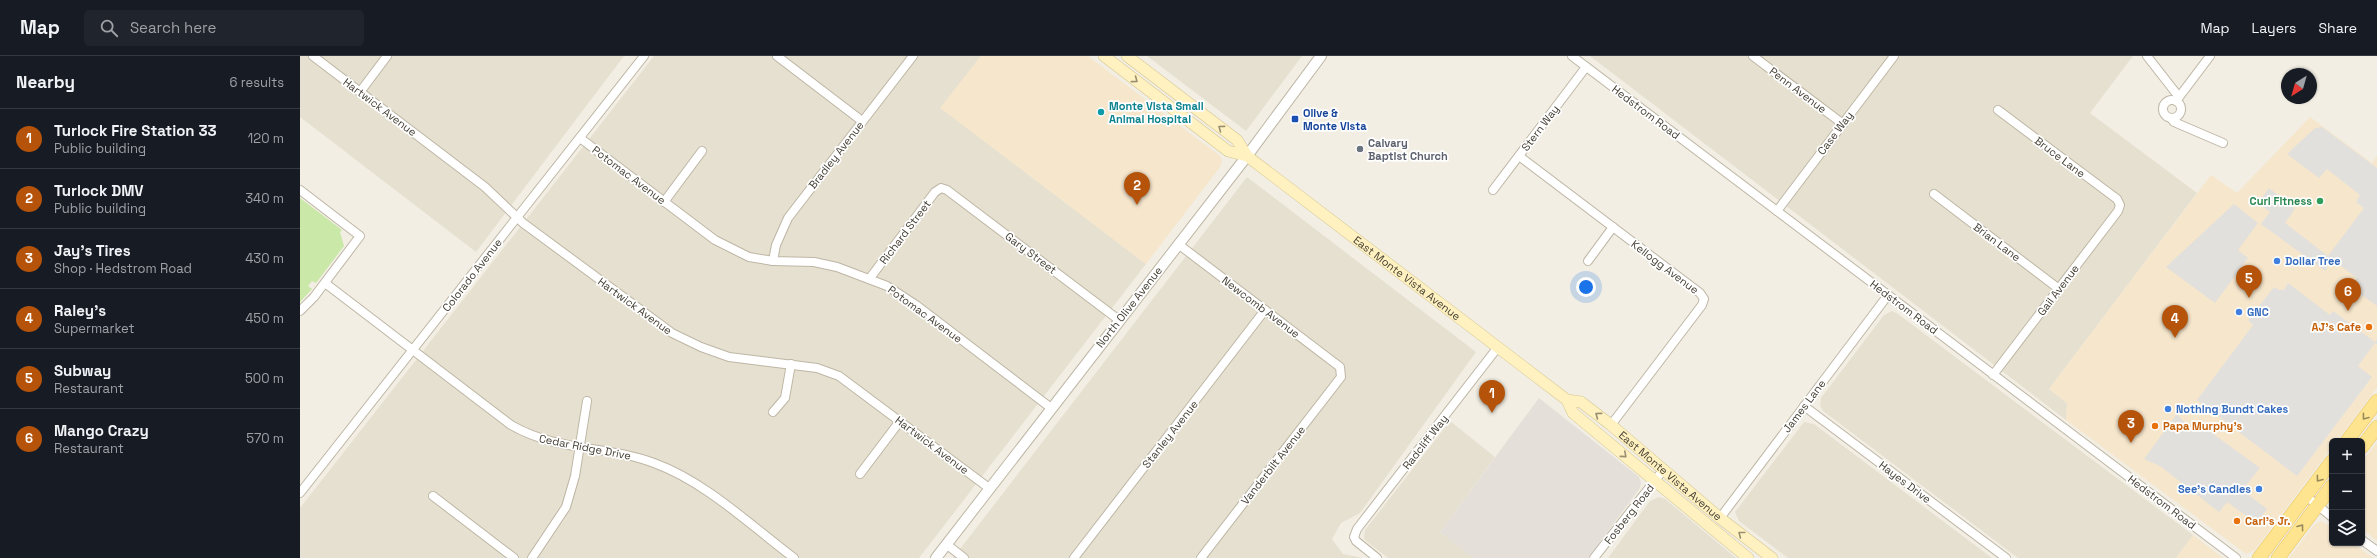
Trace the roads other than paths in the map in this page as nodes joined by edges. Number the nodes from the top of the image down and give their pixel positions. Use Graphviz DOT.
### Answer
graph roads {
  1 [pos="313,56"];
  2 [pos="387,56"];
  3 [pos="644,56"];
  4 [pos="777,56"];
  5 [pos="914,56"];
  6 [pos="1104,56"];
  7 [pos="1127,56"];
  8 [pos="1321,56"];
  9 [pos="1572,56"];
  10 [pos="1753,56"];
  11 [pos="1894,56"];
  12 [pos="2148,56"];
  13 [pos="2210,56"];
  14 [pos="1586,67"];
  15 [pos="360,92"];
  16 [pos="2178,99"];
  17 [pos="1998,110"];
  18 [pos="2171,118"];
  19 [pos="862,121"];
  20 [pos="1842,124"];
  21 [pos="580,138"];
  22 [pos="2223,144"];
  23 [pos="702,151"];
  24 [pos="1247,156"];
  25 [pos="1519,156"];
  26 [pos="941,188"];
  27 [pos="300,190"];
  28 [pos="1493,190"];
  29 [pos="1934,194"];
  30 [pos="664,202"];
  31 [pos="2120,205"];
  32 [pos="1777,211"];
  33 [pos="517,218"];
  34 [pos="1613,227"];
  35 [pos="1178,244"];
  36 [pos="773,261"];
  37 [pos="1588,261"];
  38 [pos="870,278"];
  39 [pos="325,283"];
  40 [pos="2059,289"];
  41 [pos="1888,295"];
  42 [pos="1265,310"];
  43 [pos="300,311"];
  44 [pos="1119,320"];
  45 [pos="1498,347"];
  46 [pos="413,350"];
  47 [pos="791,364"];
  48 [pos="1342,372"];
  49 [pos="1994,375"];
  50 [pos="1566,400"];
  51 [pos="2377,401"];
  52 [pos="587,402"];
  53 [pos="1804,406"];
  54 [pos="1051,408"];
  55 [pos="773,412"];
  56 [pos="900,421"];
  57 [pos="1611,425"];
  58 [pos="2377,427"];
  59 [pos="2349,438"];
  60 [pos="2365,443"];
  61 [pos="580,447"];
  62 [pos="2329,465"];
  63 [pos="1664,469"];
  64 [pos="860,474"];
  65 [pos="1655,481"];
  66 [pos="989,488"];
  67 [pos="2329,490"];
  68 [pos="300,493"];
  69 [pos="433,496"];
  70 [pos="2306,496"];
  71 [pos="2318,506"];
  72 [pos="2329,514"];
  73 [pos="1720,518"];
  74 [pos="2365,542"];
  75 [pos="946,544"];
  76 [pos="2377,551"];
  77 [pos="514,558"];
  78 [pos="532,558"];
  79 [pos="794,558"];
  80 [pos="936,558"];
  81 [pos="964,558"];
  82 [pos="1074,558"];
  83 [pos="1201,558"];
  84 [pos="1377,558"];
  85 [pos="1594,558"];
  86 [pos="1748,558"];
  87 [pos="1772,558"];
  88 [pos="2006,558"];
  89 [pos="2236,558"];
  90 [pos="2259,558"];
  91 [pos="2278,558"];
  1 -- 15 [label="street, Hartwick Avenue"];
  2 -- 15 [label="street"];
  3 -- 21 [label="street, Colorado Avenue"];
  4 -- 19 [label="street"];
  5 -- 19 [label="street, Bradley Avenue"];
  6 -- 24 [label="main road, East Monte Vista Avenue, one-way"];
  24 -- 7 [label="main road, East Monte Vista Avenue, one-way"];
  8 -- 24 [label="street, North Olive Avenue"];
  9 -- 14 [label="street, Hedstrom Road"];
  10 -- 20 [label="street, Penn Avenue"];
  11 -- 20 [label="street, Case Way"];
  12 -- 16 [label="street"];
  13 -- 16 [label="street"];
  14 -- 25 [label="street, Stern Way"];
  14 -- 32 [label="street, Hedstrom Road"];
  15 -- 33 [label="street, Hartwick Avenue"];
  16 -- 18 [label="street"];
  16 -- 18 [label="street"];
  17 -- 31 [label="street, Bruce Lane"];
  18 -- 22 [label="street"];
  19 -- 36 [label="street, Bradley Avenue"];
  20 -- 32 [label="street, Case Way"];
  21 -- 30 [label="street, Potomac Avenue"];
  21 -- 33 [label="street, Colorado Avenue"];
  23 -- 30 [label="street"];
  24 -- 35 [label="street, North Olive Avenue"];
  24 -- 45 [label="main road, East Monte Vista Avenue"];
  25 -- 28 [label="street, Stern Way"];
  25 -- 34 [label="street, Kellogg Avenue"];
  26 -- 38 [label="street, Richard Street"];
  26 -- 44 [label="street, Gary Street"];
  27 -- 39 [label="street"];
  29 -- 40 [label="street, Brian Lane"];
  30 -- 36 [label="street, Potomac Avenue"];
  31 -- 40 [label="street, Gail Avenue"];
  32 -- 41 [label="street, Hedstrom Road"];
  33 -- 46 [label="street, Colorado Avenue"];
  33 -- 47 [label="street, Hartwick Avenue"];
  34 -- 37 [label="street"];
  34 -- 57 [label="street, Kellogg Avenue"];
  35 -- 42 [label="street, Newcomb Avenue"];
  35 -- 44 [label="street, North Olive Avenue"];
  36 -- 38 [label="street, Potomac Avenue"];
  38 -- 54 [label="street, Potomac Avenue"];
  39 -- 43 [label="street"];
  39 -- 46 [label="street, Cedar Ridge Drive"];
  40 -- 49 [label="street, Gail Avenue"];
  41 -- 49 [label="street, Hedstrom Road"];
  41 -- 53 [label="street, James Lane"];
  42 -- 48 [label="street, Newcomb Avenue"];
  42 -- 82 [label="street, Stanley Avenue"];
  44 -- 54 [label="street, North Olive Avenue"];
  45 -- 50 [label="main road, East Monte Vista Avenue"];
  45 -- 84 [label="street, Radcliff Way"];
  46 -- 61 [label="street, Cedar Ridge Drive"];
  46 -- 68 [label="street, Colorado Avenue"];
  47 -- 55 [label="street"];
  47 -- 56 [label="street, Hartwick Avenue"];
  48 -- 83 [label="street, Vanderbilt Avenue"];
  49 -- 89 [label="street, Hedstrom Road"];
  57 -- 50 [label="main road, East Monte Vista Avenue, one-way"];
  50 -- 65 [label="main road, East Monte Vista Avenue, one-way"];
  51 -- 59 [label="main road, one-way"];
  52 -- 61 [label="street"];
  53 -- 73 [label="street, James Lane"];
  53 -- 88 [label="street, Hayes Drive"];
  54 -- 66 [label="street, North Olive Avenue"];
  56 -- 64 [label="street"];
  56 -- 66 [label="street, Hartwick Avenue"];
  57 -- 63 [label="main road, East Monte Vista Avenue"];
  58 -- 60 [label="main road"];
  61 -- 78 [label="street"];
  61 -- 79 [label="street, Cedar Ridge Drive"];
  62 -- 70 [label="main road, one-way"];
  63 -- 65 [label="street, Fosberg Road"];
  63 -- 73 [label="main road, East Monte Vista Avenue"];
  65 -- 85 [label="street, Fosberg Road"];
  65 -- 86 [label="main road, East Monte Vista Avenue"];
  66 -- 75 [label="street, North Olive Avenue"];
  67 -- 71 [label="main road"];
  69 -- 77 [label="street"];
  70 -- 71 [label="street"];
  70 -- 90 [label="main road"];
  71 -- 72 [label="street"];
  91 -- 71 [label="main road, one-way"];
  87 -- 73 [label="main road, East Monte Vista Avenue, one-way"];
  74 -- 76 [label="street"];
  75 -- 80 [label="street, North Olive Avenue"];
  75 -- 81 [label="street"];
}
